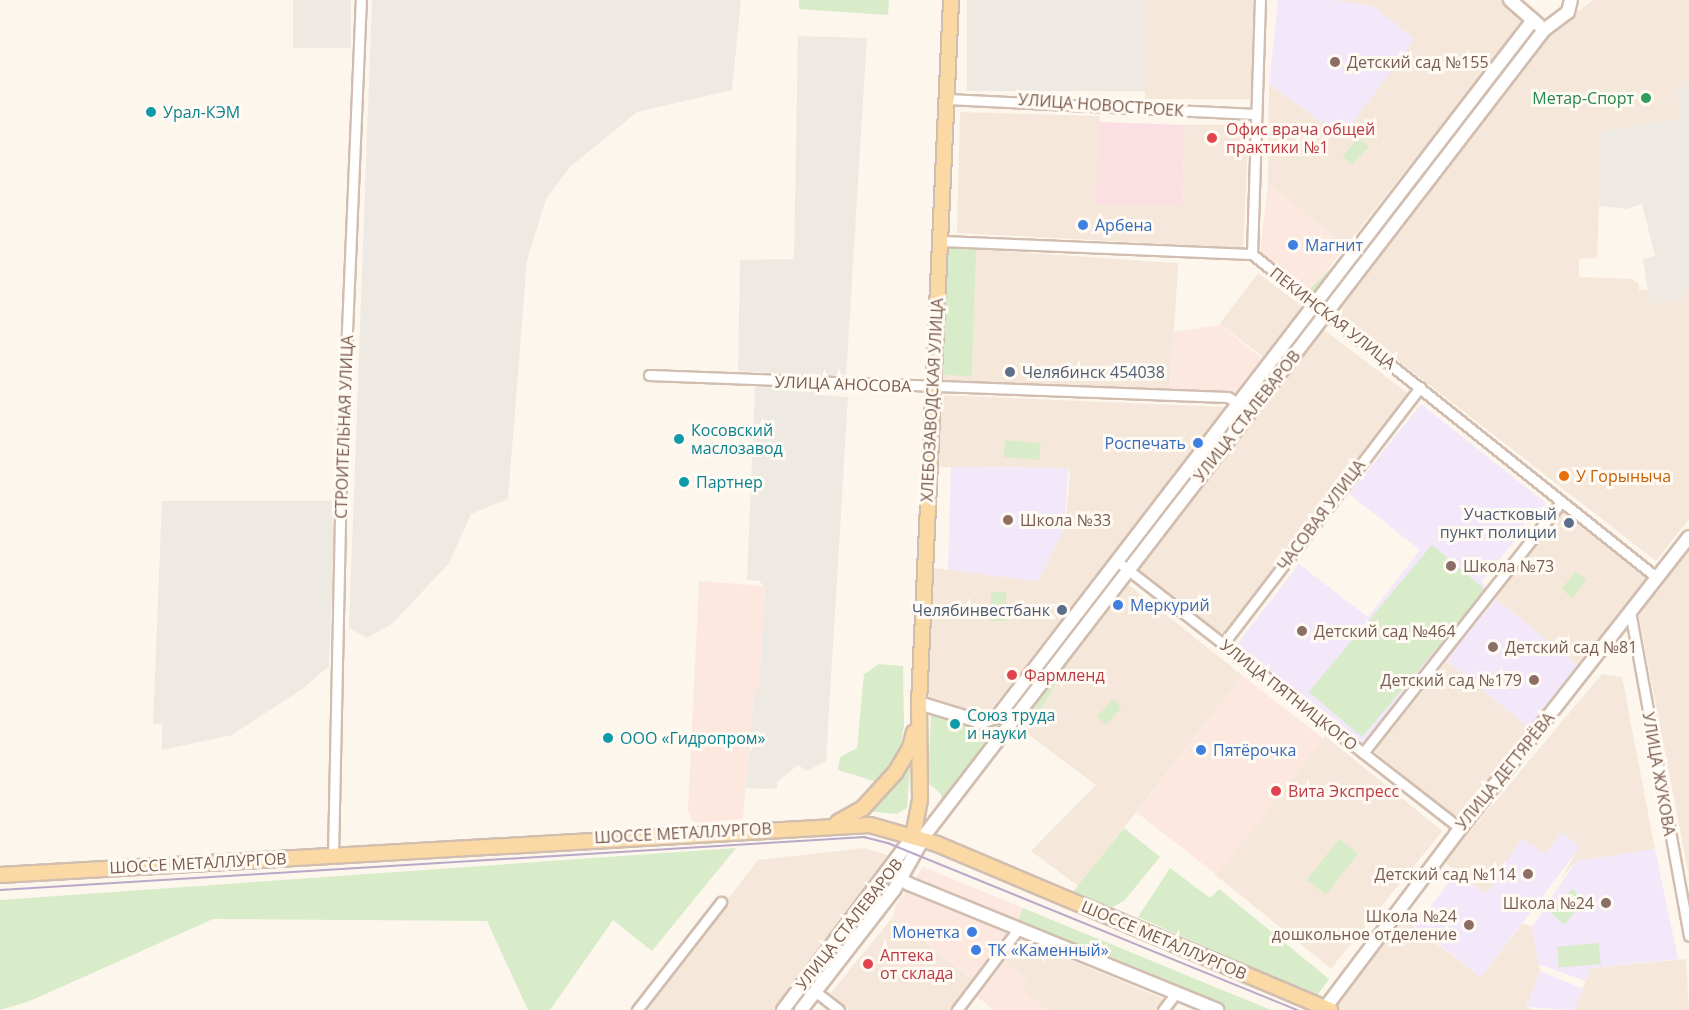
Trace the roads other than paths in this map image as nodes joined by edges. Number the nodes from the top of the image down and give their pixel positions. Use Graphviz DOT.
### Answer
graph roads {
  1 [pos="361,0"];
  2 [pos="951,0"];
  3 [pos="1260,0"];
  4 [pos="1510,0"];
  5 [pos="1571,0"];
  6 [pos="1533,20"];
  7 [pos="1544,30"];
  8 [pos="946,99"];
  9 [pos="1256,114"];
  10 [pos="1404,189"];
  11 [pos="1414,198"];
  12 [pos="941,241"];
  13 [pos="1252,254"];
  14 [pos="1316,304"];
  15 [pos="1327,312"];
  16 [pos="649,375"];
  17 [pos="932,387"];
  18 [pos="1420,387"];
  19 [pos="1239,404"];
  20 [pos="1250,412"];
  21 [pos="1561,502"];
  22 [pos="1689,537"];
  23 [pos="1123,566"];
  24 [pos="1656,577"];
  25 [pos="1630,611"];
  26 [pos="1223,644"];
  27 [pos="919,708"];
  28 [pos="998,716"];
  29 [pos="1006,728"];
  30 [pos="1363,753"];
  31 [pos="832,825"];
  32 [pos="1460,828"];
  33 [pos="920,837"];
  34 [pos="333,855"];
  35 [pos="889,872"];
  36 [pos="0,875"];
  37 [pos="900,880"];
  38 [pos="721,902"];
  39 [pos="1019,928"];
  40 [pos="1689,936"];
  41 [pos="804,983"];
  42 [pos="816,992"];
  43 [pos="1176,993"];
  44 [pos="1328,1009"];
  45 [pos="637,1010"];
  46 [pos="783,1010"];
  47 [pos="801,1010"];
  48 [pos="839,1010"];
  49 [pos="957,1010"];
  50 [pos="1163,1010"];
  51 [pos="1216,1010"];
  1 -- 34 [label="street, СТРОИТЕЛЬНАЯ УЛИЦА"];
  2 -- 8 [label="main road, ХЛЕБОЗАВОДСКАЯ УЛИЦА"];
  3 -- 9 [label="street"];
  4 -- 6 [label="street"];
  5 -- 7 [label="street, УЛИЦА СТАЛЕВАРОВ"];
  6 -- 7 [label="street"];
  6 -- 10 [label="street, УЛИЦА СТАЛЕВАРОВ"];
  7 -- 11 [label="street, УЛИЦА СТАЛЕВАРОВ"];
  8 -- 9 [label="street, УЛИЦА НОВОСТРОЕК"];
  8 -- 12 [label="main road, ХЛЕБОЗАВОДСКАЯ УЛИЦА"];
  9 -- 13 [label="street"];
  10 -- 11 [label="street"];
  10 -- 14 [label="street, УЛИЦА СТАЛЕВАРОВ"];
  11 -- 15 [label="street, УЛИЦА СТАЛЕВАРОВ"];
  12 -- 13 [label="street"];
  12 -- 17 [label="main road, ХЛЕБОЗАВОДСКАЯ УЛИЦА"];
  13 -- 14 [label="street, ПЕКИНСКАЯ УЛИЦА"];
  14 -- 15 [label="street, ПЕКИНСКАЯ УЛИЦА"];
  14 -- 19 [label="street, УЛИЦА СТАЛЕВАРОВ"];
  15 -- 18 [label="street, ПЕКИНСКАЯ УЛИЦА"];
  15 -- 20 [label="street, УЛИЦА СТАЛЕВАРОВ"];
  16 -- 17 [label="street, УЛИЦА АНОСОВА"];
  17 -- 19 [label="street, УЛИЦА АНОСОВА"];
  17 -- 27 [label="main road, ХЛЕБОЗАВОДСКАЯ УЛИЦА"];
  18 -- 21 [label="street, ПЕКИНСКАЯ УЛИЦА"];
  18 -- 26 [label="street, ЧАСОВАЯ УЛИЦА"];
  19 -- 20 [label="street, УЛИЦА АНОСОВА"];
  19 -- 23 [label="street, УЛИЦА СТАЛЕВАРОВ"];
  20 -- 23 [label="street, УЛИЦА СТАЛЕВАРОВ"];
  21 -- 24 [label="street, ПЕКИНСКАЯ УЛИЦА"];
  21 -- 30 [label="street"];
  22 -- 24 [label="street, УЛИЦА ДЕГТЯРЁВА"];
  23 -- 26 [label="street, УЛИЦА ПЯТНИЦКОГО"];
  23 -- 28 [label="street, УЛИЦА СТАЛЕВАРОВ"];
  23 -- 29 [label="street, УЛИЦА СТАЛЕВАРОВ"];
  24 -- 25 [label="street, УЛИЦА ДЕГТЯРЁВА"];
  25 -- 32 [label="street, УЛИЦА ДЕГТЯРЁВА"];
  25 -- 40 [label="street, УЛИЦА ЖУКОВА"];
  26 -- 30 [label="street, УЛИЦА ПЯТНИЦКОГО"];
  27 -- 28 [label="street"];
  27 -- 31 [label="main road"];
  27 -- 33 [label="main road, ХЛЕБОЗАВОДСКАЯ УЛИЦА"];
  28 -- 29 [label="street"];
  29 -- 33 [label="street, УЛИЦА СТАЛЕВАРОВ"];
  30 -- 32 [label="street, УЛИЦА ПЯТНИЦКОГО"];
  31 -- 33 [label="main road, ШОССЕ МЕТАЛЛУРГОВ"];
  31 -- 34 [label="main road, ШОССЕ МЕТАЛЛУРГОВ"];
  32 -- 44 [label="street, УЛИЦА ДЕГТЯРЁВА"];
  33 -- 35 [label="street, УЛИЦА СТАЛЕВАРОВ"];
  33 -- 37 [label="street, УЛИЦА СТАЛЕВАРОВ"];
  33 -- 44 [label="main road, ШОССЕ МЕТАЛЛУРГОВ"];
  34 -- 36 [label="main road, ШОССЕ МЕТАЛЛУРГОВ"];
  35 -- 37 [label="street"];
  35 -- 41 [label="street, УЛИЦА СТАЛЕВАРОВ"];
  37 -- 39 [label="street"];
  37 -- 42 [label="street, УЛИЦА СТАЛЕВАРОВ"];
  38 -- 45 [label="street"];
  39 -- 43 [label="street"];
  39 -- 49 [label="street"];
  41 -- 42 [label="street"];
  41 -- 46 [label="street, УЛИЦА СТАЛЕВАРОВ"];
  42 -- 47 [label="street, УЛИЦА СТАЛЕВАРОВ"];
  42 -- 48 [label="street"];
  43 -- 50 [label="street"];
  43 -- 51 [label="street"];
}
